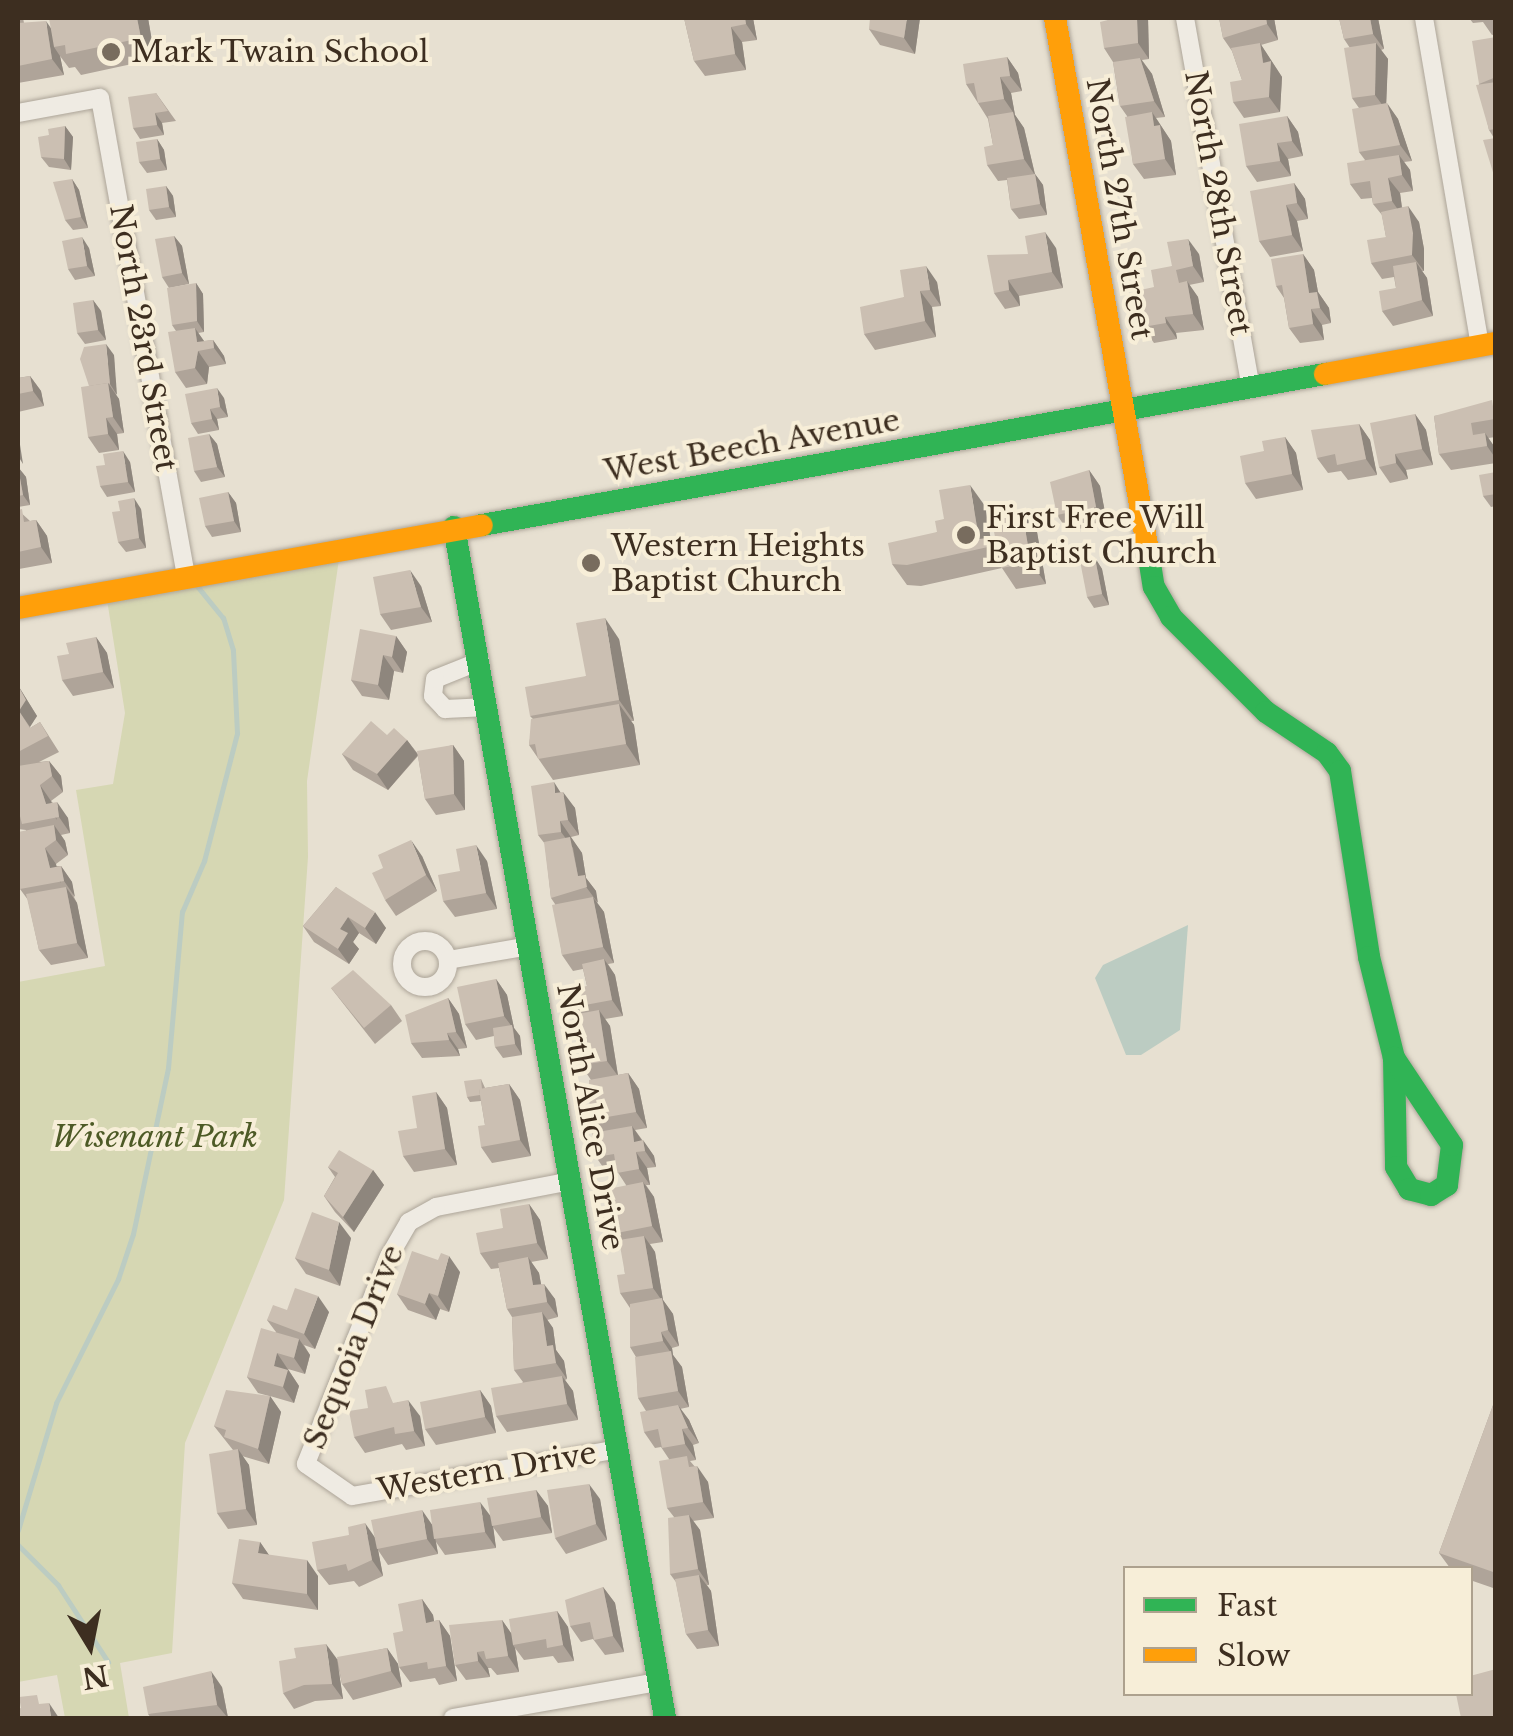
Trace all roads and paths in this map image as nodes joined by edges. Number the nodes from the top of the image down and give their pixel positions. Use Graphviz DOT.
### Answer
graph roads {
  1 [pos="1056,18"];
  2 [pos="1185,18"];
  3 [pos="1424,18"];
  4 [pos="18,112"];
  5 [pos="1488,345"];
  6 [pos="1251,389"];
  7 [pos="1124,411"];
  8 [pos="454,526"];
  9 [pos="186,577"];
  10 [pos="18,608"];
  11 [pos="480,662"];
  12 [pos="488,706"];
  13 [pos="529,946"];
  14 [pos="448,960"];
  15 [pos="1394,1058"];
  16 [pos="571,1181"];
  17 [pos="619,1449"];
  18 [pos="306,1464"];
  19 [pos="658,1682"];
  20 [pos="454,1718"];
  21 [pos="664,1718"];
  1 -- 7 [label="street, North 27th Street"];
  2 -- 6 [label="street, North 28th Street"];
  3 -- 5 [label="street"];
  4 -- 9 [label="street, North 23rd Street"];
  5 -- 6 [label="street, West Beech Avenue"];
  6 -- 7 [label="street, West Beech Avenue"];
  7 -- 8 [label="street, West Beech Avenue"];
  7 -- 15 [label="street, North 27th Street"];
  8 -- 9 [label="street, West Beech Avenue"];
  8 -- 11 [label="street, North Alice Drive"];
  9 -- 10 [label="street, West Beech Avenue"];
  11 -- 12 [label="street, North Alice Drive"];
  11 -- 12 [label="street"];
  12 -- 13 [label="street, North Alice Drive"];
  13 -- 14 [label="street"];
  13 -- 16 [label="street, North Alice Drive"];
  15 -- 15 [label="street"];
  16 -- 17 [label="street, North Alice Drive"];
  16 -- 18 [label="street, Sequoia Drive"];
  17 -- 18 [label="street, Western Drive"];
  17 -- 19 [label="street, North Alice Drive"];
  19 -- 20 [label="street"];
  19 -- 21 [label="street, North Alice Drive"];
}
